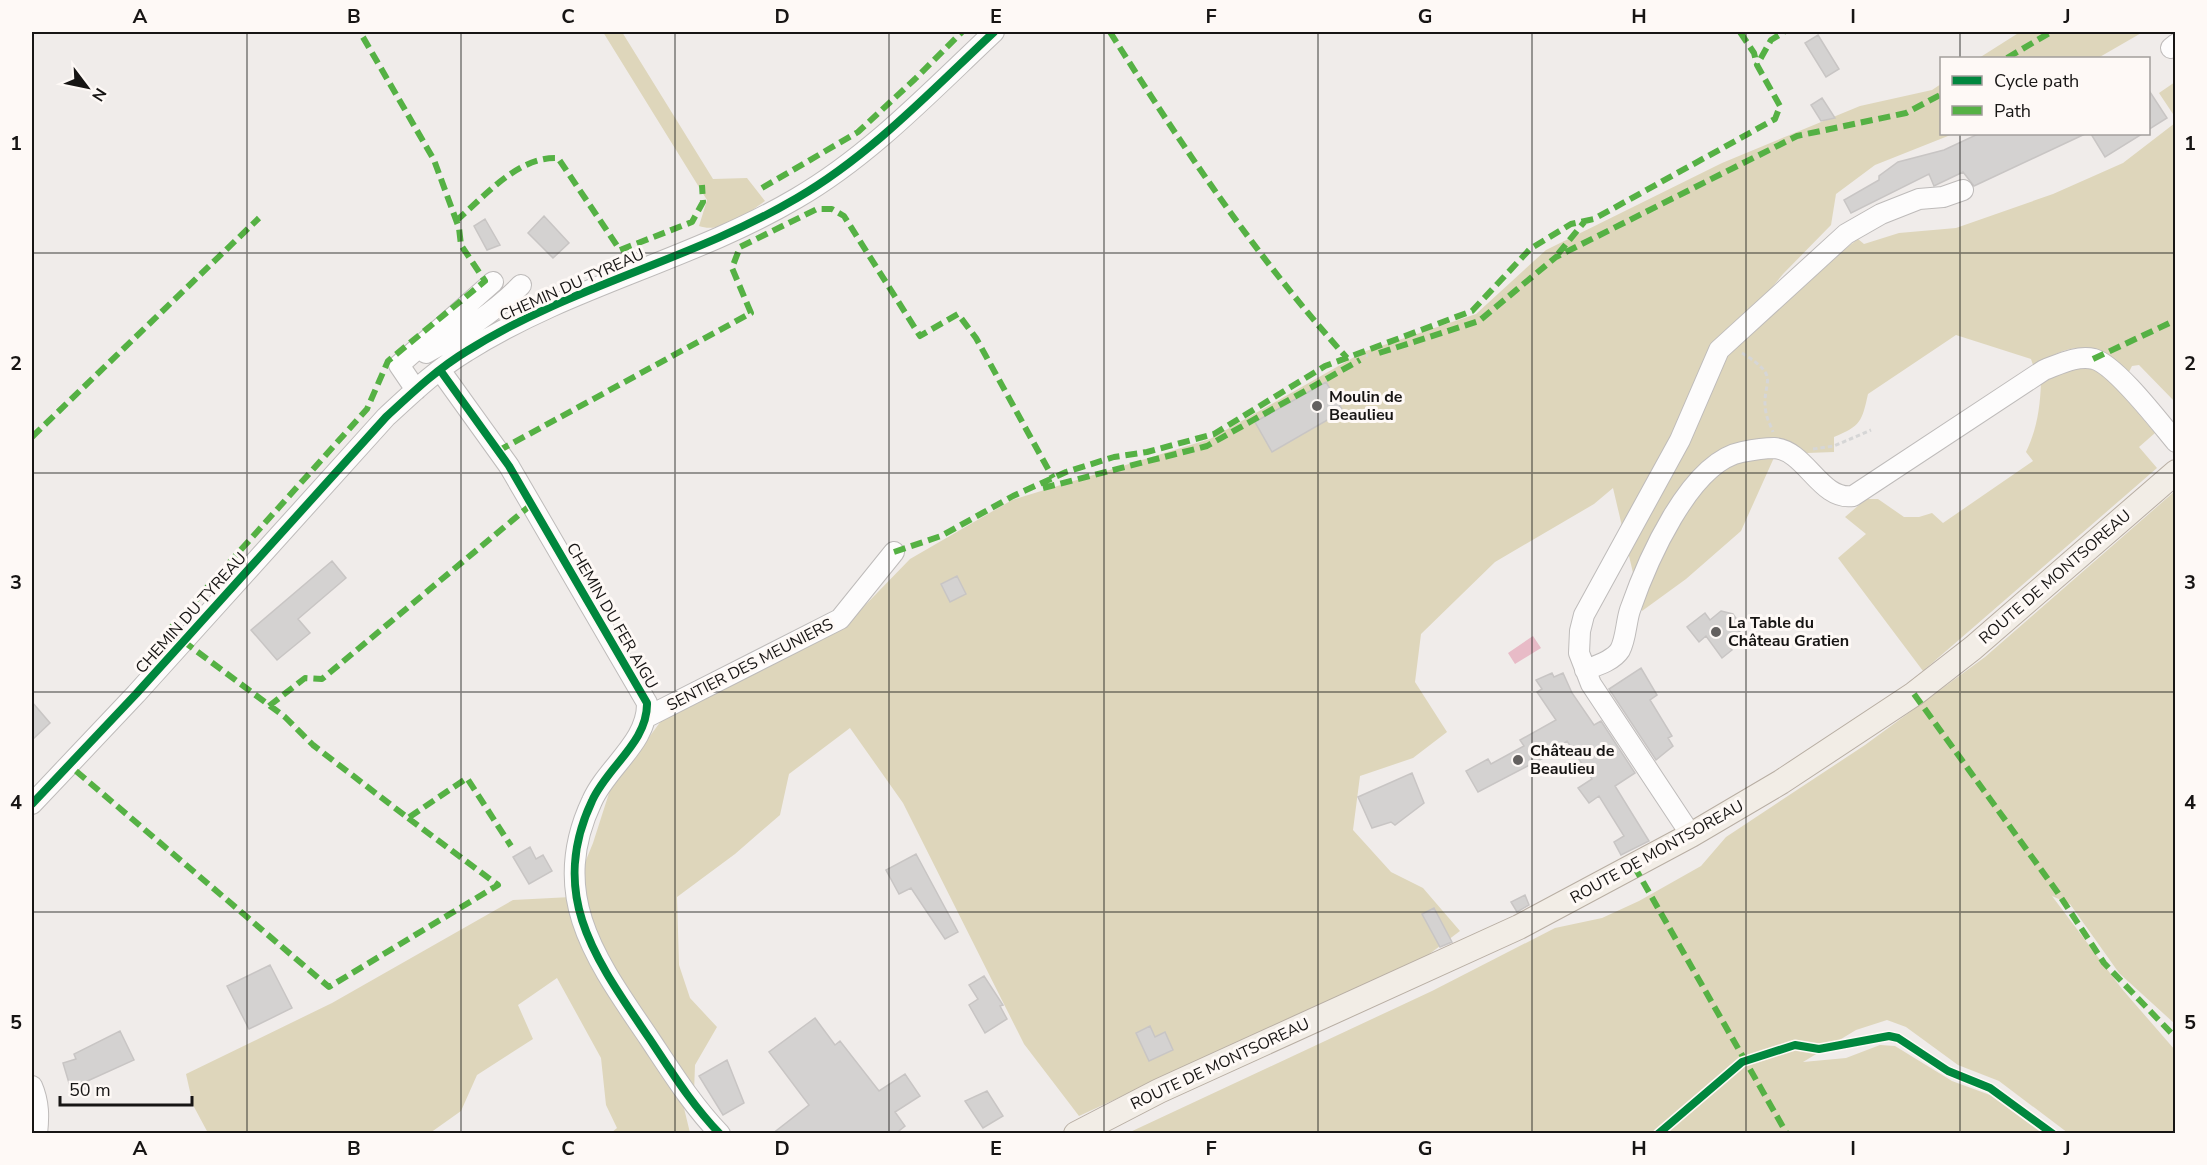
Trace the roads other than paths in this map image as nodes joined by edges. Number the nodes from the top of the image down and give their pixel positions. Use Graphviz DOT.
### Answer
graph roads {
  1 [pos="994,32"];
  2 [pos="1963,190"];
  3 [pos="493,282"];
  4 [pos="521,285"];
  5 [pos="404,361"];
  6 [pos="440,370"];
  7 [pos="416,390"];
  8 [pos="2175,442"];
  9 [pos="2175,472"];
  10 [pos="894,552"];
  11 [pos="1585,670"];
  12 [pos="647,717"];
  13 [pos="32,804"];
  14 [pos="1691,835"];
  15 [pos="32,1086"];
  16 [pos="37,1134"];
  17 [pos="720,1134"];
  18 [pos="1076,1134"];
  1 -- 6 [label="street, CHEMIN DU TYREAU"];
  2 -- 11 [label="street"];
  3 -- 5 [label="street"];
  4 -- 5 [label="street"];
  5 -- 7 [label="street"];
  6 -- 7 [label="street, CHEMIN DU TYREAU"];
  6 -- 12 [label="street, CHEMIN DU FER AIGU"];
  7 -- 13 [label="street, CHEMIN DU TYREAU"];
  8 -- 11 [label="street"];
  9 -- 14 [label="main road, ROUTE DE MONTSOREAU"];
  10 -- 12 [label="street, SENTIER DES MEUNIERS"];
  11 -- 14 [label="street"];
  12 -- 17 [label="street, CHEMIN DU FER AIGU"];
  14 -- 18 [label="main road, ROUTE DE MONTSOREAU"];
  15 -- 16 [label="street"];
}
